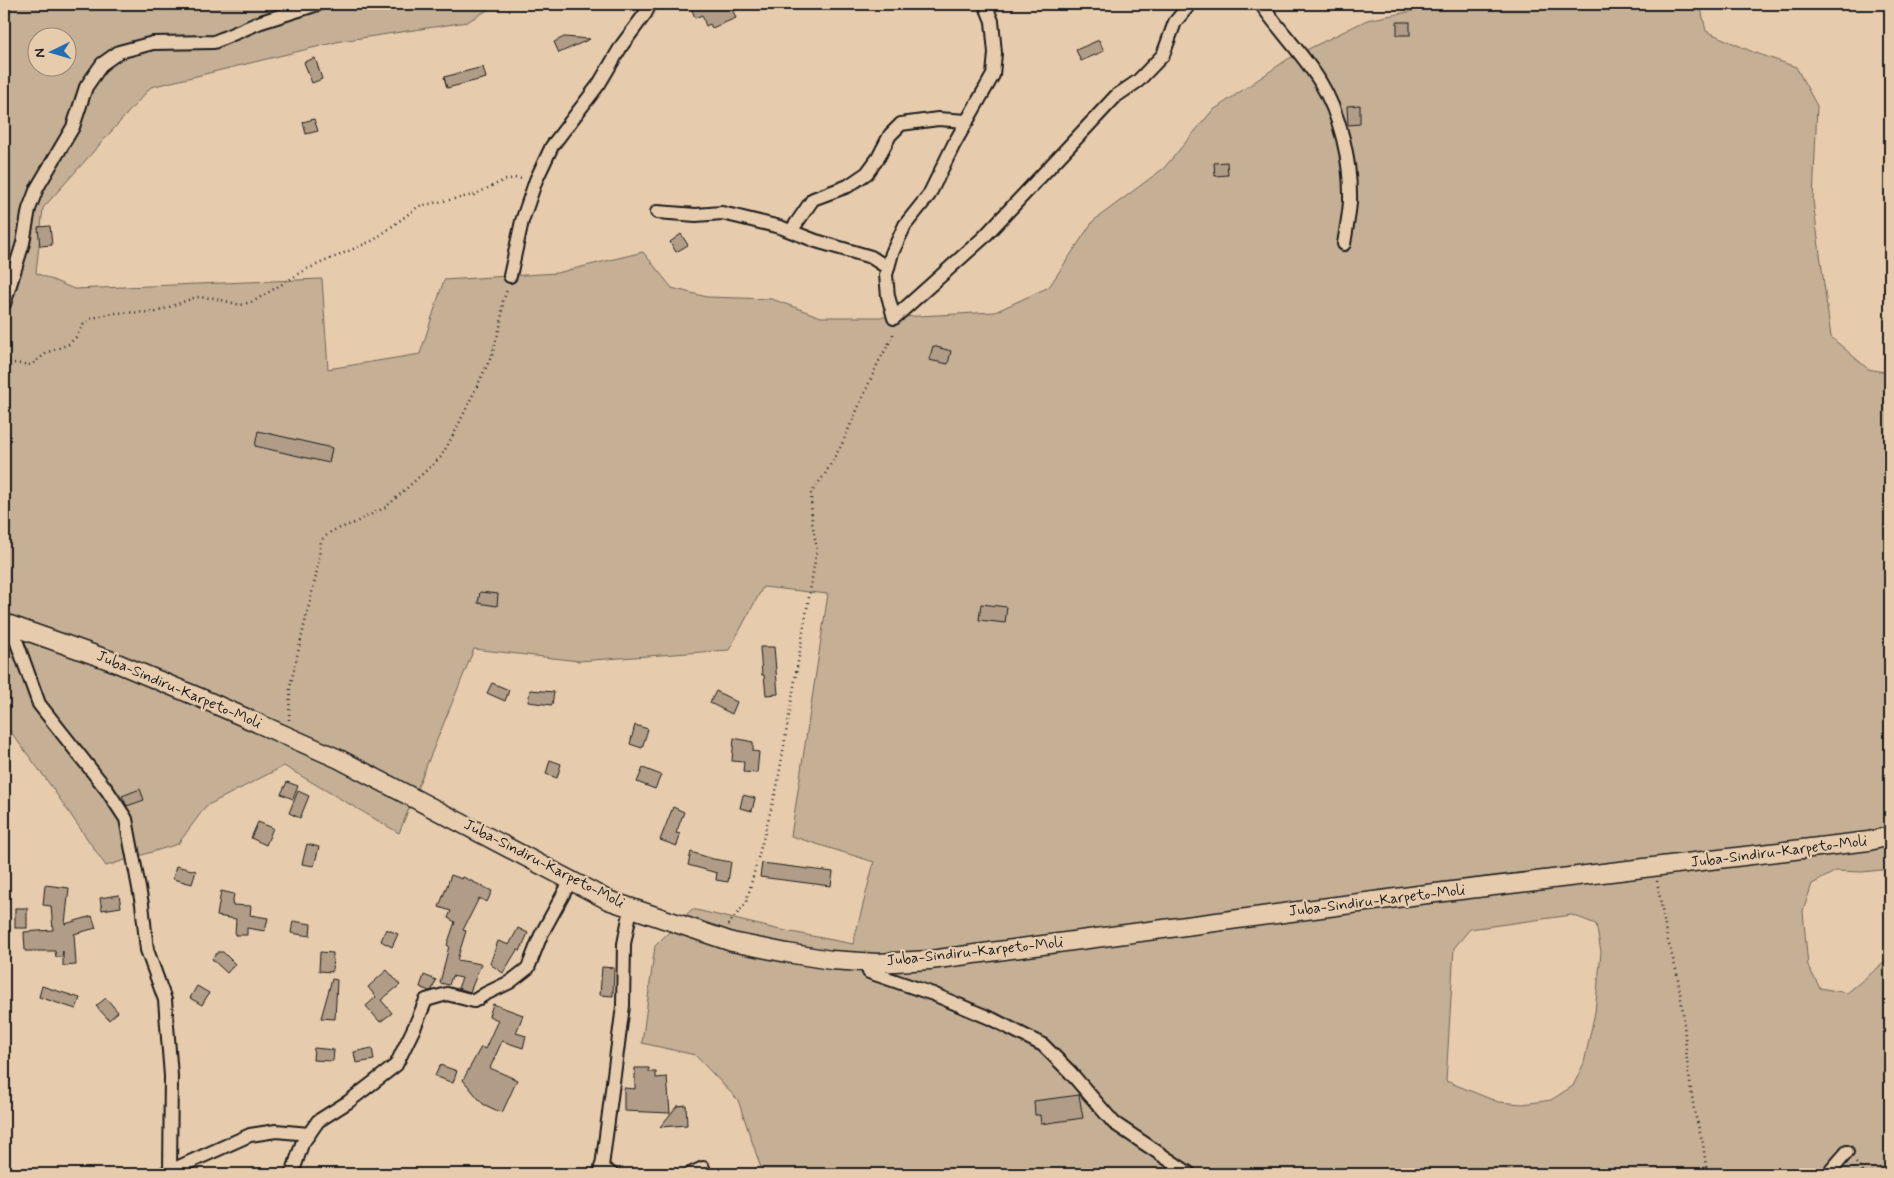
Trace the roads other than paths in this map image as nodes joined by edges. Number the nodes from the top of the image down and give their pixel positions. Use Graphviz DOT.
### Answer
graph roads {
  1 [pos="318,4"];
  2 [pos="650,4"];
  3 [pos="985,4"];
  4 [pos="1261,4"];
  5 [pos="1186,6"];
  6 [pos="968,121"];
  7 [pos="657,212"];
  8 [pos="791,231"];
  9 [pos="1344,244"];
  10 [pos="888,268"];
  11 [pos="510,276"];
  12 [pos="4,304"];
  13 [pos="7,625"];
  14 [pos="1890,836"];
  15 [pos="571,880"];
  16 [pos="631,908"];
  17 [pos="869,972"];
  18 [pos="308,1134"];
  19 [pos="1847,1152"];
  20 [pos="702,1168"];
  21 [pos="605,1172"];
  22 [pos="166,1173"];
  23 [pos="292,1174"];
  24 [pos="690,1174"];
  25 [pos="1190,1174"];
  26 [pos="1828,1174"];
  1 -- 12 [label="street"];
  2 -- 11 [label="street"];
  3 -- 6 [label="street"];
  4 -- 9 [label="street"];
  5 -- 10 [label="street"];
  6 -- 8 [label="street"];
  6 -- 10 [label="street"];
  7 -- 8 [label="street"];
  8 -- 10 [label="street"];
  13 -- 15 [label="main road, Juba-Sindiru-Karpeto-Moli"];
  13 -- 22 [label="street"];
  14 -- 16 [label="main road, Juba-Sindiru-Karpeto-Moli"];
  15 -- 16 [label="main road, Juba-Sindiru-Karpeto-Moli"];
  15 -- 18 [label="street"];
  16 -- 21 [label="street"];
  17 -- 25 [label="street"];
  18 -- 22 [label="street"];
  18 -- 23 [label="street"];
  19 -- 26 [label="street"];
  20 -- 24 [label="street"];
}
